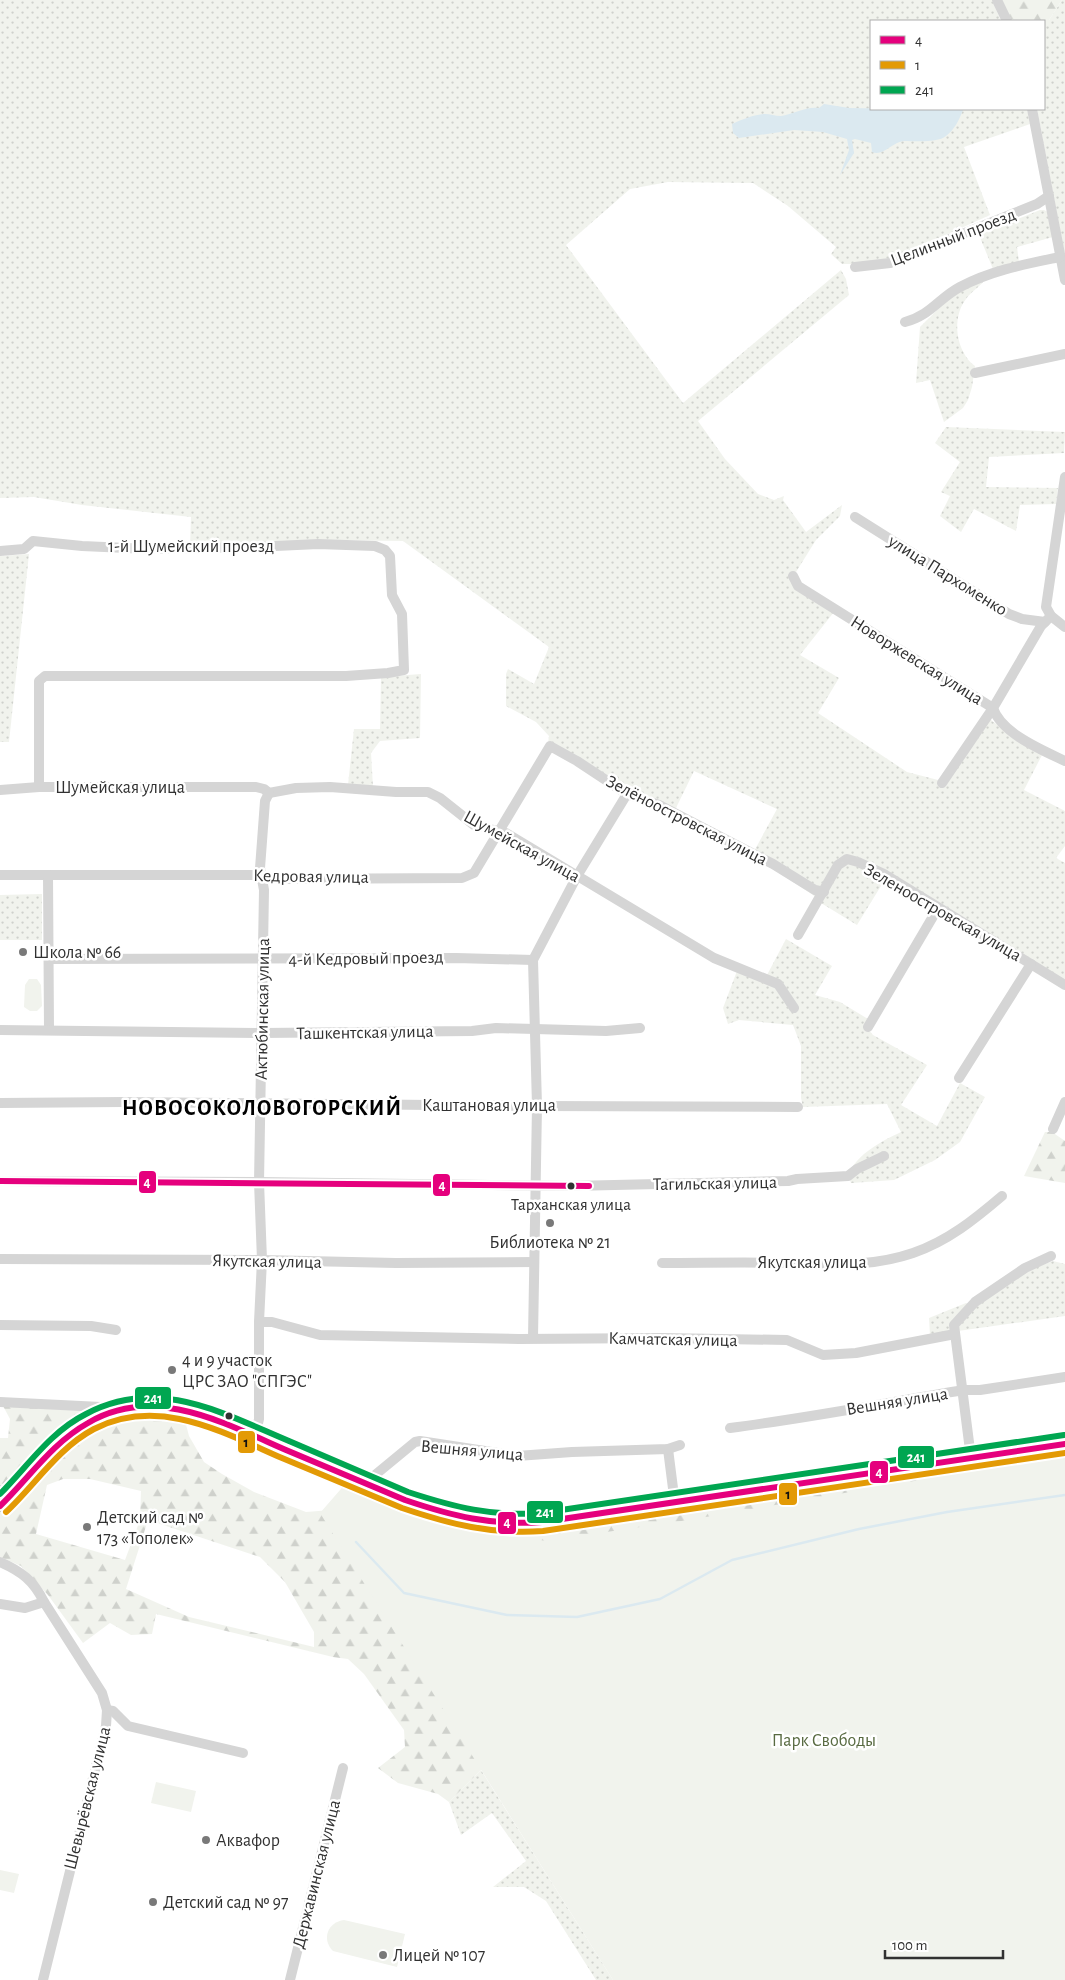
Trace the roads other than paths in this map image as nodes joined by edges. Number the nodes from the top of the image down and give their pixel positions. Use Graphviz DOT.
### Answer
graph roads {
  1 [pos="998,0"];
  2 [pos="1007,20"];
  3 [pos="1032,110"];
  4 [pos="1049,196"];
  5 [pos="1060,257"];
  6 [pos="855,267"];
  7 [pos="1065,280"];
  8 [pos="905,322"];
  9 [pos="1065,354"];
  10 [pos="975,373"];
  11 [pos="1065,478"];
  12 [pos="855,517"];
  13 [pos="0,551"];
  14 [pos="793,576"];
  15 [pos="1048,619"];
  16 [pos="1065,627"];
  17 [pos="404,670"];
  18 [pos="993,708"];
  19 [pos="550,746"];
  20 [pos="1065,761"];
  21 [pos="942,783"];
  22 [pos="39,787"];
  23 [pos="0,790"];
  24 [pos="269,793"];
  25 [pos="627,794"];
  26 [pos="499,832"];
  27 [pos="0,875"];
  28 [pos="48,875"];
  29 [pos="262,876"];
  30 [pos="577,876"];
  31 [pos="824,892"];
  32 [pos="938,908"];
  33 [pos="798,936"];
  34 [pos="49,959"];
  35 [pos="263,959"];
  36 [pos="533,960"];
  37 [pos="1031,964"];
  38 [pos="1065,985"];
  39 [pos="794,1008"];
  40 [pos="868,1027"];
  41 [pos="640,1028"];
  42 [pos="535,1029"];
  43 [pos="0,1030"];
  44 [pos="49,1030"];
  45 [pos="262,1033"];
  46 [pos="960,1078"];
  47 [pos="1065,1102"];
  48 [pos="0,1103"];
  49 [pos="260,1104"];
  50 [pos="537,1106"];
  51 [pos="798,1107"];
  52 [pos="1053,1129"];
  53 [pos="884,1156"];
  54 [pos="0,1181"];
  55 [pos="259,1182"];
  56 [pos="534,1185"];
  57 [pos="1002,1196"];
  58 [pos="1051,1256"];
  59 [pos="0,1259"];
  60 [pos="262,1260"];
  61 [pos="534,1262"];
  62 [pos="662,1263"];
  63 [pos="259,1322"];
  64 [pos="0,1325"];
  65 [pos="116,1330"];
  66 [pos="955,1334"];
  67 [pos="533,1338"];
  68 [pos="1065,1377"];
  69 [pos="964,1390"];
  70 [pos="0,1402"];
  71 [pos="112,1412"];
  72 [pos="730,1428"];
  73 [pos="256,1437"];
  74 [pos="1065,1444"];
  75 [pos="680,1445"];
  76 [pos="668,1449"];
  77 [pos="971,1458"];
  78 [pos="368,1483"];
  79 [pos="5,1493"];
  80 [pos="675,1504"];
  81 [pos="0,1506"];
  82 [pos="0,1562"];
  83 [pos="44,1602"];
  84 [pos="0,1604"];
  85 [pos="107,1710"];
  86 [pos="243,1753"];
  87 [pos="343,1768"];
  88 [pos="43,1980"];
  89 [pos="290,1980"];
  1 -- 2 [label="street"];
  3 -- 4 [label="street"];
  4 -- 5 [label="street"];
  4 -- 6 [label="street, Целинный проезд"];
  5 -- 7 [label="street"];
  5 -- 8 [label="street"];
  9 -- 10 [label="street"];
  11 -- 15 [label="street"];
  12 -- 15 [label="street, улица Пархоменко"];
  13 -- 17 [label="street, 1-й Шумейский проезд"];
  14 -- 18 [label="street, Новоржевская улица"];
  15 -- 16 [label="street, улица Пархоменко"];
  15 -- 18 [label="street"];
  17 -- 22 [label="street, Шумейская улица"];
  18 -- 20 [label="street, Новоржевская улица"];
  18 -- 21 [label="street"];
  19 -- 25 [label="street, Зелёноостровская улица"];
  19 -- 26 [label="street, Кедровая улица"];
  22 -- 23 [label="street, Шумейская улица"];
  22 -- 24 [label="street, Шумейская улица"];
  24 -- 26 [label="street, Шумейская улица"];
  24 -- 29 [label="street, Актюбинская улица"];
  25 -- 30 [label="street"];
  25 -- 31 [label="street, Зелёноостровская улица"];
  26 -- 29 [label="street, Кедровая улица"];
  26 -- 30 [label="street, Шумейская улица"];
  27 -- 28 [label="street, Кедровая улица"];
  28 -- 29 [label="street, Кедровая улица"];
  28 -- 34 [label="street"];
  29 -- 35 [label="street, Актюбинская улица"];
  30 -- 36 [label="street"];
  30 -- 39 [label="street, Шумейская улица"];
  31 -- 32 [label="street, Зеленоостровская улица"];
  31 -- 33 [label="street, Зеленоостровская улица"];
  32 -- 37 [label="street, Зеленоостровская улица"];
  32 -- 40 [label="street"];
  34 -- 35 [label="street, 4-й Кедровый проезд"];
  34 -- 44 [label="street"];
  35 -- 36 [label="street, 4-й Кедровый проезд"];
  35 -- 45 [label="street, Актюбинская улица"];
  36 -- 42 [label="street"];
  37 -- 38 [label="street, Зеленоостровская улица"];
  37 -- 46 [label="street"];
  41 -- 42 [label="street, Ташкентская улица"];
  42 -- 45 [label="street, Ташкентская улица"];
  42 -- 50 [label="street"];
  43 -- 44 [label="street, Ташкентская улица"];
  44 -- 45 [label="street, Ташкентская улица"];
  45 -- 49 [label="street, Актюбинская улица"];
  47 -- 52 [label="street"];
  48 -- 49 [label="street, Каштановая улица"];
  49 -- 50 [label="street, Каштановая улица"];
  49 -- 55 [label="street, Актюбинская улица"];
  50 -- 51 [label="street, Каштановая улица"];
  50 -- 56 [label="street"];
  53 -- 56 [label="street, Тагильская улица"];
  54 -- 55 [label="street, Тагильская улица"];
  55 -- 56 [label="street, Тагильская улица"];
  55 -- 60 [label="street, Актюбинская улица"];
  56 -- 61 [label="street"];
  57 -- 62 [label="street, Якутская улица"];
  58 -- 66 [label="street"];
  59 -- 60 [label="street, Якутская улица"];
  60 -- 61 [label="street, Якутская улица"];
  60 -- 63 [label="street, Актюбинская улица"];
  61 -- 67 [label="street"];
  63 -- 67 [label="street, Камчатская улица"];
  63 -- 73 [label="street, Актюбинская улица"];
  64 -- 65 [label="street"];
  66 -- 67 [label="street, Камчатская улица"];
  66 -- 69 [label="street"];
  68 -- 69 [label="street, Вешняя улица"];
  69 -- 72 [label="street, Вешняя улица"];
  69 -- 77 [label="street"];
  70 -- 71 [label="street"];
  71 -- 73 [label="main road"];
  71 -- 79 [label="main road"];
  73 -- 78 [label="main road"];
  74 -- 77 [label="main road"];
  75 -- 76 [label="street, Вешняя улица"];
  76 -- 78 [label="street, Вешняя улица"];
  76 -- 80 [label="street"];
  77 -- 80 [label="main road"];
  78 -- 80 [label="main road"];
  79 -- 81 [label="main road"];
  82 -- 83 [label="street, Шевырёвская улица"];
  83 -- 84 [label="street"];
  83 -- 85 [label="street, Шевырёвская улица"];
  85 -- 86 [label="street"];
  85 -- 88 [label="street, Шевырёвская улица"];
  87 -- 89 [label="street, Державинская улица"];
}
